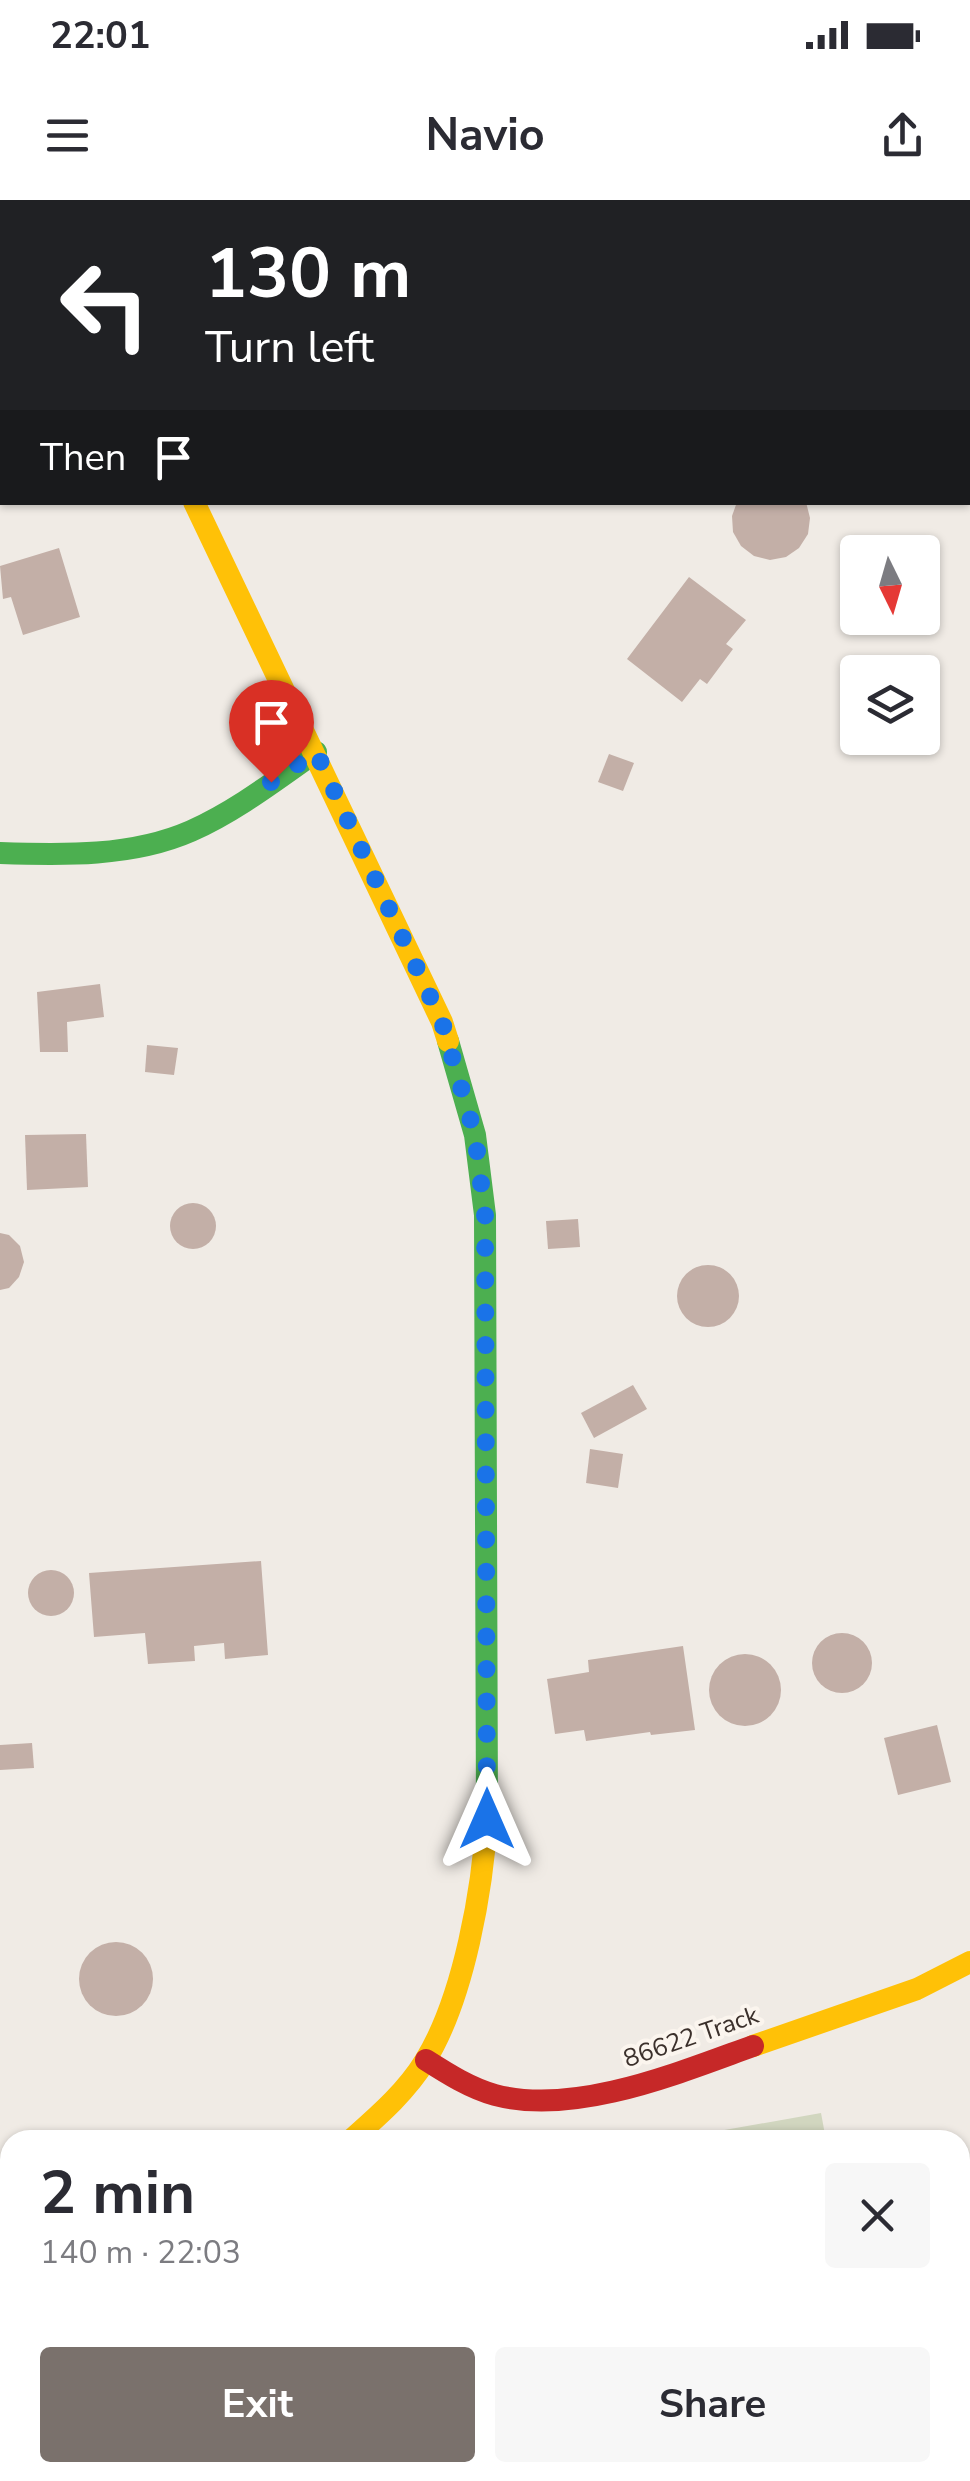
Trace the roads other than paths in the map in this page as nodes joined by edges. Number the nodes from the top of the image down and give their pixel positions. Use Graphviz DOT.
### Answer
graph roads {
  1 [pos="195,505"];
  2 [pos="316,752"];
  3 [pos="0,853"];
  4 [pos="970,1962"];
  5 [pos="426,2060"];
  6 [pos="362,2130"];
  1 -- 2 [label="street"];
  2 -- 3 [label="street"];
  2 -- 5 [label="street"];
  4 -- 5 [label="street, 86622 Track"];
  5 -- 6 [label="street"];
}
